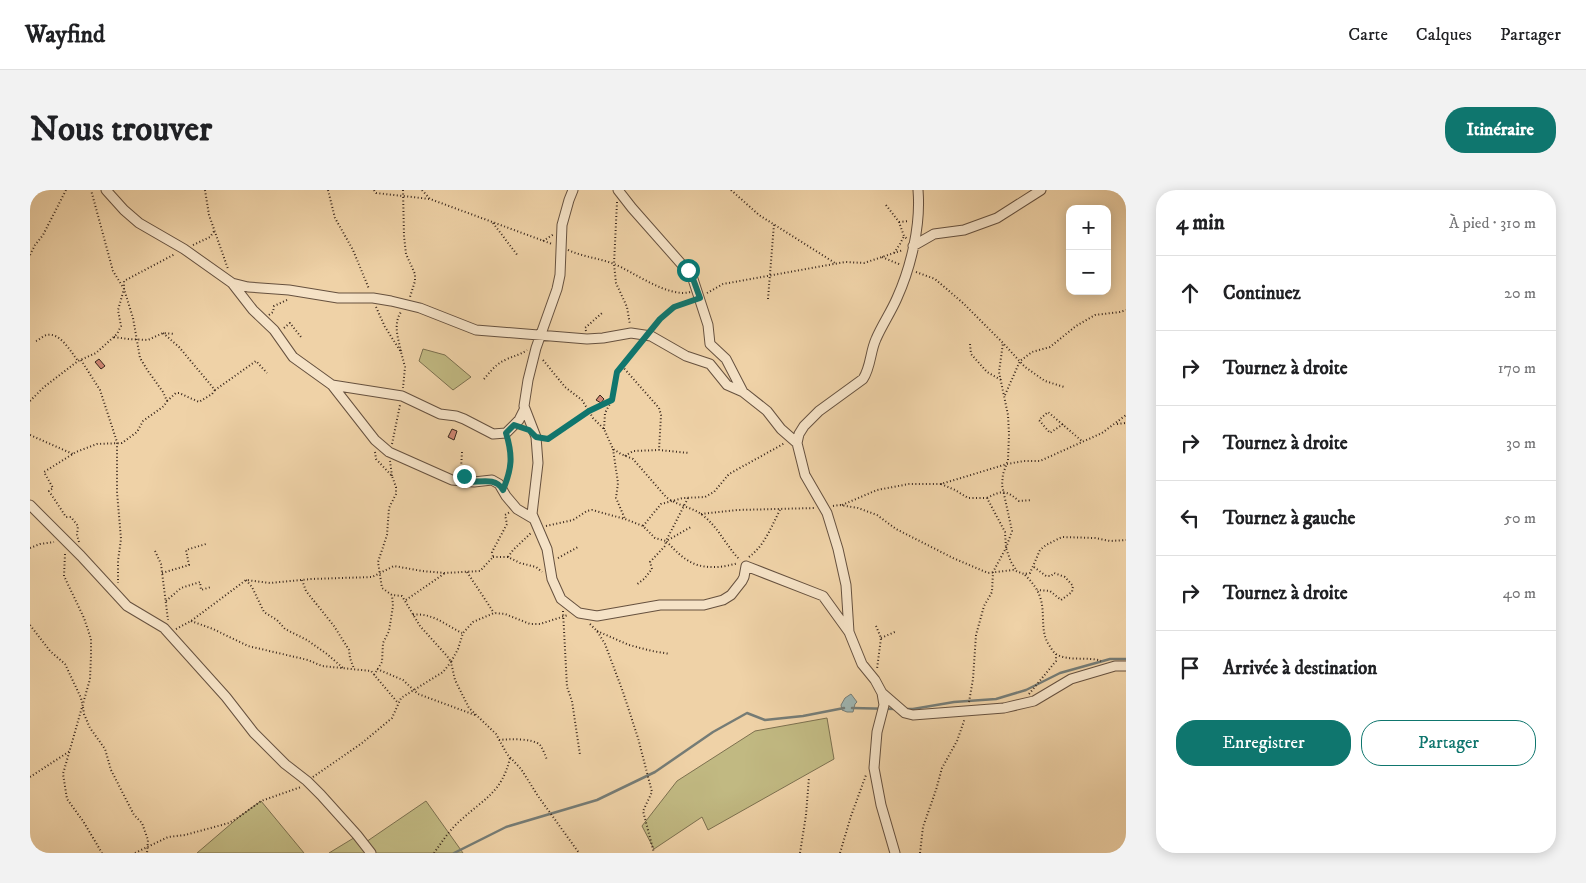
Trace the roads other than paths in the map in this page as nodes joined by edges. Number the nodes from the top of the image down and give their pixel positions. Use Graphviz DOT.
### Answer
graph roads {
  1 [pos="106,190"];
  2 [pos="573,190"];
  3 [pos="918,190"];
  4 [pos="1042,190"];
  5 [pos="618,194"];
  6 [pos="913,246"];
  7 [pos="232,283"];
  8 [pos="541,335"];
  9 [pos="332,385"];
  10 [pos="744,392"];
  11 [pos="524,410"];
  12 [pos="795,441"];
  13 [pos="30,505"];
  14 [pos="536,524"];
  15 [pos="849,632"];
  16 [pos="1126,666"];
  17 [pos="882,693"];
  18 [pos="371,853"];
  19 [pos="895,853"];
  1 -- 7 [label="street"];
  2 -- 8 [label="street"];
  3 -- 6 [label="street"];
  4 -- 6 [label="street"];
  5 -- 10 [label="street"];
  6 -- 12 [label="street"];
  7 -- 8 [label="street"];
  7 -- 9 [label="street"];
  8 -- 10 [label="street"];
  8 -- 11 [label="street"];
  9 -- 11 [label="street"];
  9 -- 14 [label="street"];
  10 -- 12 [label="street"];
  11 -- 14 [label="street"];
  12 -- 15 [label="street"];
  13 -- 18 [label="street"];
  14 -- 15 [label="street"];
  15 -- 17 [label="street"];
  16 -- 17 [label="street"];
  17 -- 19 [label="street"];
}
